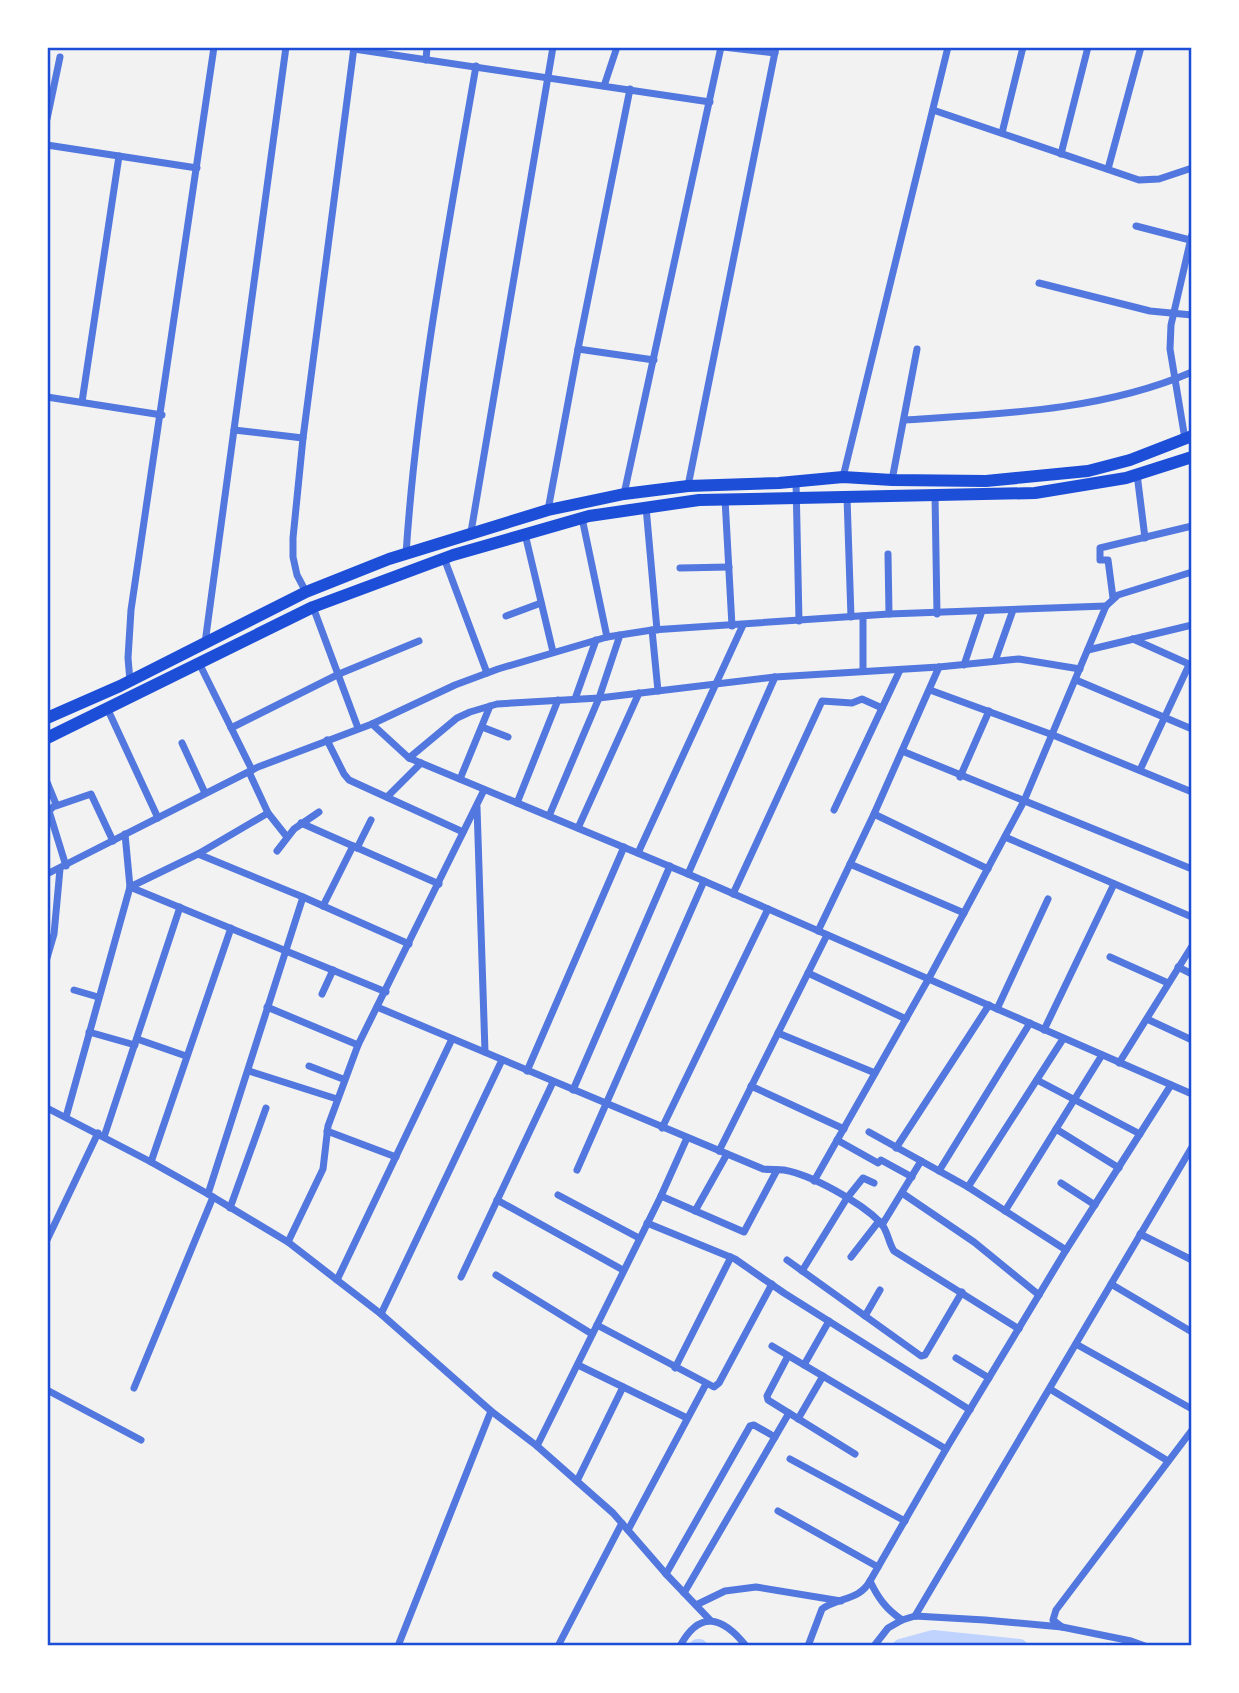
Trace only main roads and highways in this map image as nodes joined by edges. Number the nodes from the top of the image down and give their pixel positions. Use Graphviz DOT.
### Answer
graph roads {
  1 [pos="1188,437"];
  2 [pos="1192,457"];
  3 [pos="47,718"];
  4 [pos="47,738"];
  1 -- 3 [label="main road"];
  2 -- 4 [label="main road"];
}
